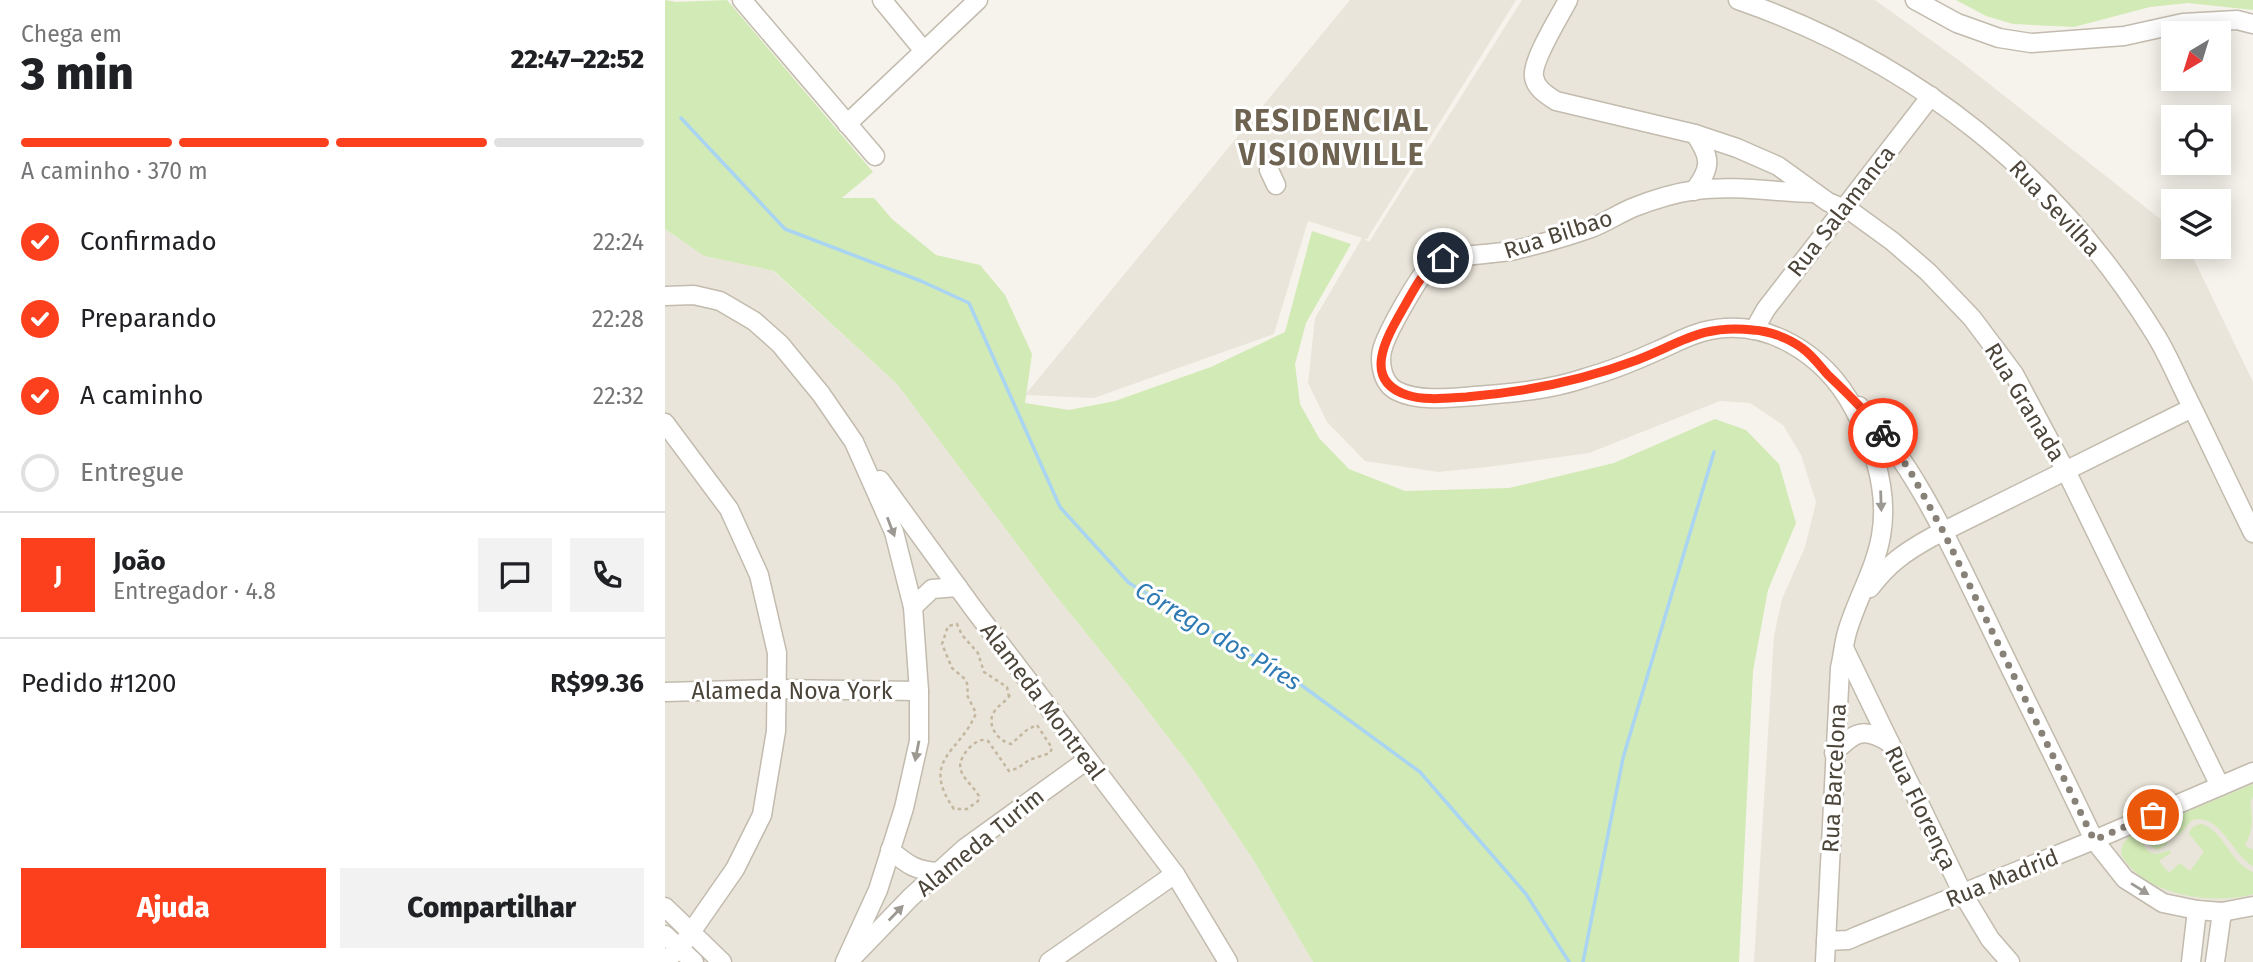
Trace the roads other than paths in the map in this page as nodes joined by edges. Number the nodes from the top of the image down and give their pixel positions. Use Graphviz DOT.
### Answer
graph roads {
  1 [pos="742,0"];
  2 [pos="881,0"];
  3 [pos="978,0"];
  4 [pos="1568,0"];
  5 [pos="1738,0"];
  6 [pos="1915,0"];
  7 [pos="2253,24"];
  8 [pos="923,51"];
  9 [pos="1931,96"];
  10 [pos="846,124"];
  11 [pos="1695,134"];
  12 [pos="874,156"];
  13 [pos="1694,191"];
  14 [pos="1814,193"];
  15 [pos="1842,209"];
  16 [pos="665,296"];
  17 [pos="1754,330"];
  18 [pos="1845,391"];
  19 [pos="2192,408"];
  20 [pos="665,423"];
  21 [pos="854,442"];
  22 [pos="1909,469"];
  23 [pos="2066,471"];
  24 [pos="1879,472"];
  25 [pos="1943,531"];
  26 [pos="2253,533"];
  27 [pos="1881,534"];
  28 [pos="1902,554"];
  29 [pos="958,587"];
  30 [pos="1861,598"];
  31 [pos="913,607"];
  32 [pos="1844,648"];
  33 [pos="777,689"];
  34 [pos="919,691"];
  35 [pos="665,692"];
  36 [pos="1890,744"];
  37 [pos="1834,753"];
  38 [pos="1087,760"];
  39 [pos="2253,772"];
  40 [pos="2220,786"];
  41 [pos="2094,840"];
  42 [pos="890,850"];
  43 [pos="939,872"];
  44 [pos="1175,874"];
  45 [pos="1963,894"];
  46 [pos="2253,906"];
  47 [pos="665,907"];
  48 [pos="2197,910"];
  49 [pos="2222,912"];
  50 [pos="690,932"];
  51 [pos="665,935"];
  52 [pos="680,948"];
  53 [pos="1826,949"];
  54 [pos="665,961"];
  55 [pos="694,962"];
  56 [pos="722,962"];
  57 [pos="847,962"];
  58 [pos="1049,962"];
  59 [pos="1228,962"];
  60 [pos="1837,962"];
  61 [pos="2010,962"];
  62 [pos="2191,962"];
  63 [pos="2215,962"];
  1 -- 10 [label="street"];
  2 -- 8 [label="street"];
  3 -- 8 [label="street"];
  4 -- 11 [label="street, Rua Granada"];
  5 -- 9 [label="street, Rua Sevilha"];
  6 -- 7 [label="street"];
  8 -- 10 [label="street"];
  9 -- 15 [label="street, Rua Salamanca"];
  9 -- 19 [label="street, Rua Sevilha"];
  10 -- 12 [label="street"];
  11 -- 13 [label="street"];
  11 -- 14 [label="street, Rua Granada"];
  13 -- 14 [label="street, Rua Bilbao"];
  13 -- 17 [label="street, Rua Bilbao"];
  14 -- 15 [label="street, Rua Granada"];
  15 -- 17 [label="street, Rua Salamanca"];
  15 -- 23 [label="street, Rua Granada"];
  16 -- 21 [label="street"];
  17 -- 18 [label="street, Rua Bilbao"];
  18 -- 22 [label="street"];
  18 -- 24 [label="street, Rua Bilbao"];
  19 -- 23 [label="street"];
  19 -- 26 [label="street, Rua Sevilha"];
  20 -- 33 [label="street"];
  21 -- 29 [label="street, Alameda Montreal"];
  21 -- 31 [label="street, one-way"];
  22 -- 24 [label="street"];
  22 -- 25 [label="street"];
  23 -- 25 [label="street"];
  23 -- 40 [label="street, Rua Granada"];
  24 -- 27 [label="street, Rua Bilbao, one-way"];
  25 -- 28 [label="street"];
  25 -- 41 [label="street"];
  27 -- 28 [label="street"];
  27 -- 30 [label="street, Rua Bilbao"];
  28 -- 30 [label="street"];
  29 -- 31 [label="street"];
  29 -- 38 [label="street, Alameda Montreal"];
  30 -- 32 [label="street, Rua Barcelona"];
  31 -- 34 [label="street"];
  32 -- 36 [label="street, Rua Florença"];
  32 -- 37 [label="street, Rua Barcelona"];
  33 -- 34 [label="street, Alameda Nova York"];
  33 -- 35 [label="street, Alameda Nova York"];
  33 -- 50 [label="street"];
  34 -- 42 [label="street, one-way"];
  36 -- 37 [label="street"];
  36 -- 45 [label="street, Rua Florença"];
  37 -- 53 [label="street, Rua Barcelona"];
  38 -- 43 [label="street, Alameda Turim"];
  38 -- 44 [label="street, Alameda Montreal"];
  39 -- 40 [label="street, Rua Madrid"];
  40 -- 41 [label="street, Rua Madrid"];
  41 -- 45 [label="street, Rua Madrid"];
  41 -- 48 [label="street, one-way"];
  42 -- 43 [label="street"];
  42 -- 57 [label="street"];
  57 -- 43 [label="street, Alameda Turim, one-way"];
  44 -- 58 [label="street"];
  44 -- 59 [label="street, Alameda Montreal"];
  45 -- 53 [label="street, Rua Madrid"];
  45 -- 61 [label="street, Rua Florença"];
  46 -- 49 [label="street"];
  47 -- 50 [label="street"];
  48 -- 49 [label="street"];
  48 -- 62 [label="street"];
  49 -- 63 [label="street"];
  50 -- 52 [label="street"];
  50 -- 56 [label="street"];
  51 -- 52 [label="street"];
  52 -- 54 [label="street"];
  52 -- 55 [label="street"];
  53 -- 60 [label="street"];
}
